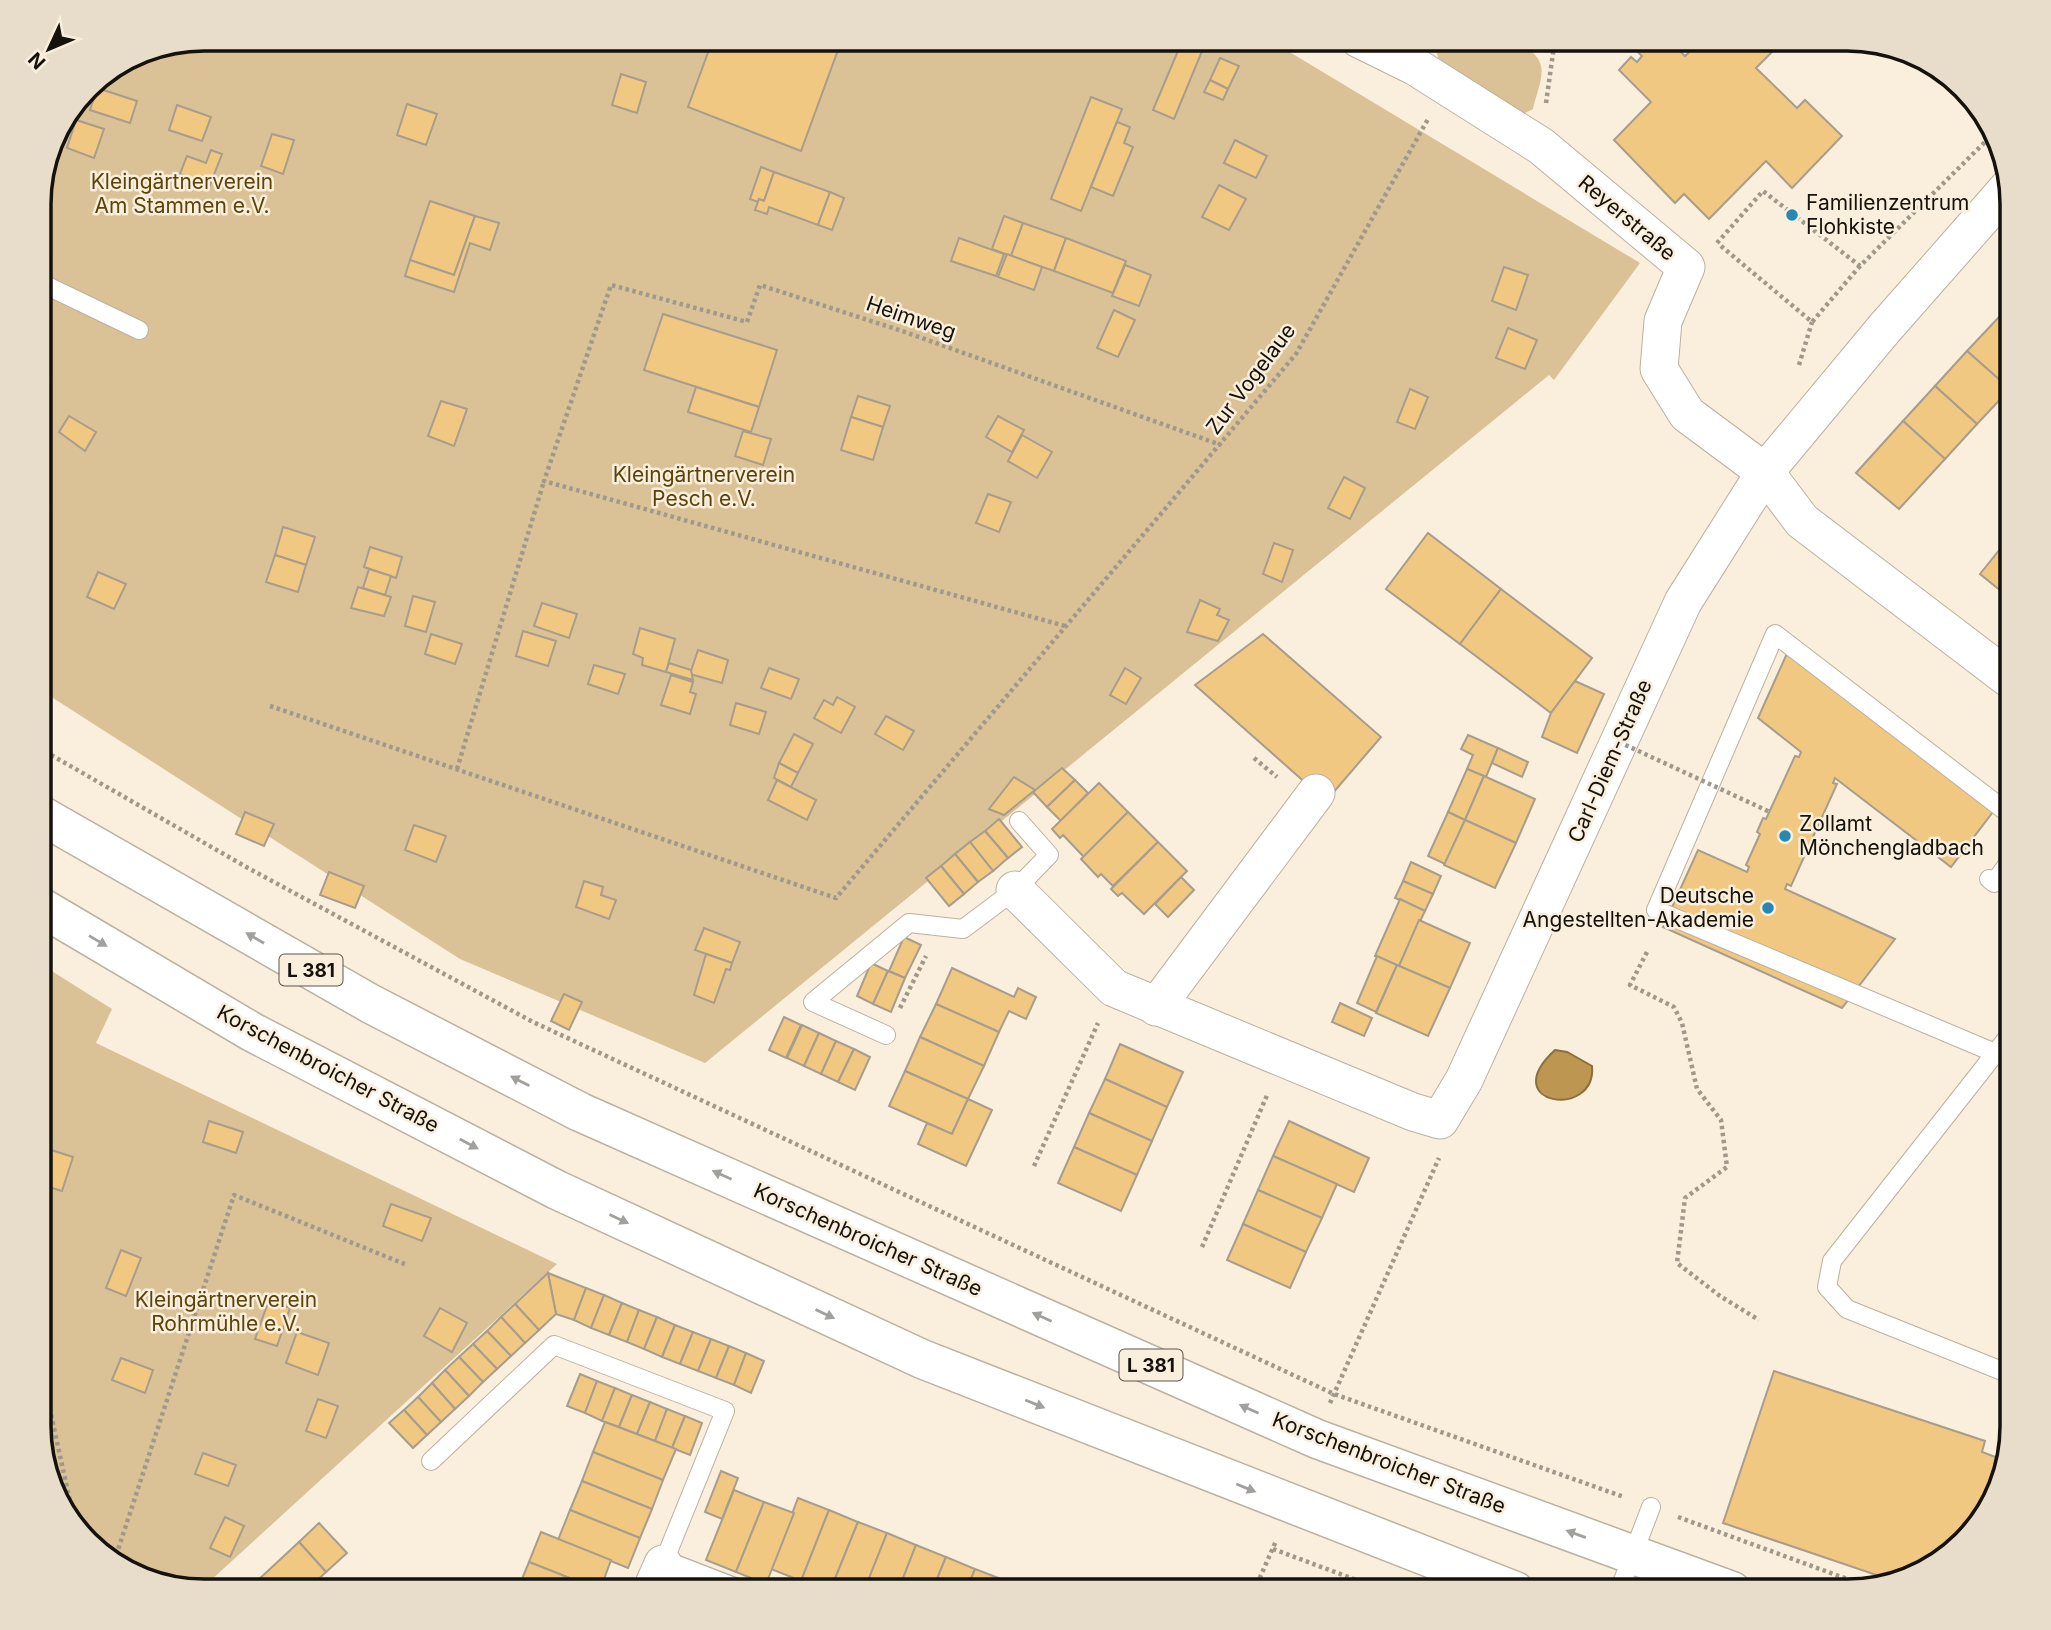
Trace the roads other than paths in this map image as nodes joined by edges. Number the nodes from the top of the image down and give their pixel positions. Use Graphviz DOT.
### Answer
graph roads {
  1 [pos="1415,53"];
  2 [pos="2000,198"];
  3 [pos="51,288"];
  4 [pos="139,331"];
  5 [pos="1765,472"];
  6 [pos="2000,672"];
  7 [pos="1316,793"];
  8 [pos="2000,807"];
  9 [pos="51,821"];
  10 [pos="1019,821"];
  11 [pos="2000,875"];
  12 [pos="1989,879"];
  13 [pos="1015,890"];
  14 [pos="51,913"];
  15 [pos="1156,1007"];
  16 [pos="886,1035"];
  17 [pos="2000,1047"];
  18 [pos="1995,1053"];
  19 [pos="2000,1370"];
  20 [pos="431,1461"];
  21 [pos="1651,1507"];
  22 [pos="1631,1554"];
  23 [pos="657,1578"];
  24 [pos="1484,1579"];
  25 [pos="1623,1579"];
  26 [pos="1699,1579"];
  1 -- 5 [label="street, Reyerstraße"];
  2 -- 5 [label="street, Carl-Diem-Straße"];
  3 -- 4 [label="lane"];
  5 -- 6 [label="street, Reyerstraße"];
  5 -- 15 [label="street, Carl-Diem-Straße"];
  7 -- 15 [label="street"];
  8 -- 18 [label="lane"];
  22 -- 9 [label="main road, Korschenbroicher Straße / L 381, one-way"];
  10 -- 13 [label="lane"];
  11 -- 12 [label="lane"];
  13 -- 15 [label="street"];
  13 -- 16 [label="lane"];
  14 -- 24 [label="main road, Korschenbroicher Straße, one-way"];
  17 -- 18 [label="lane"];
  18 -- 19 [label="lane"];
  20 -- 23 [label="lane"];
  21 -- 22 [label="lane"];
  22 -- 25 [label="lane"];
  22 -- 26 [label="main road, Korschenbroicher Straße / L 381"];
}
